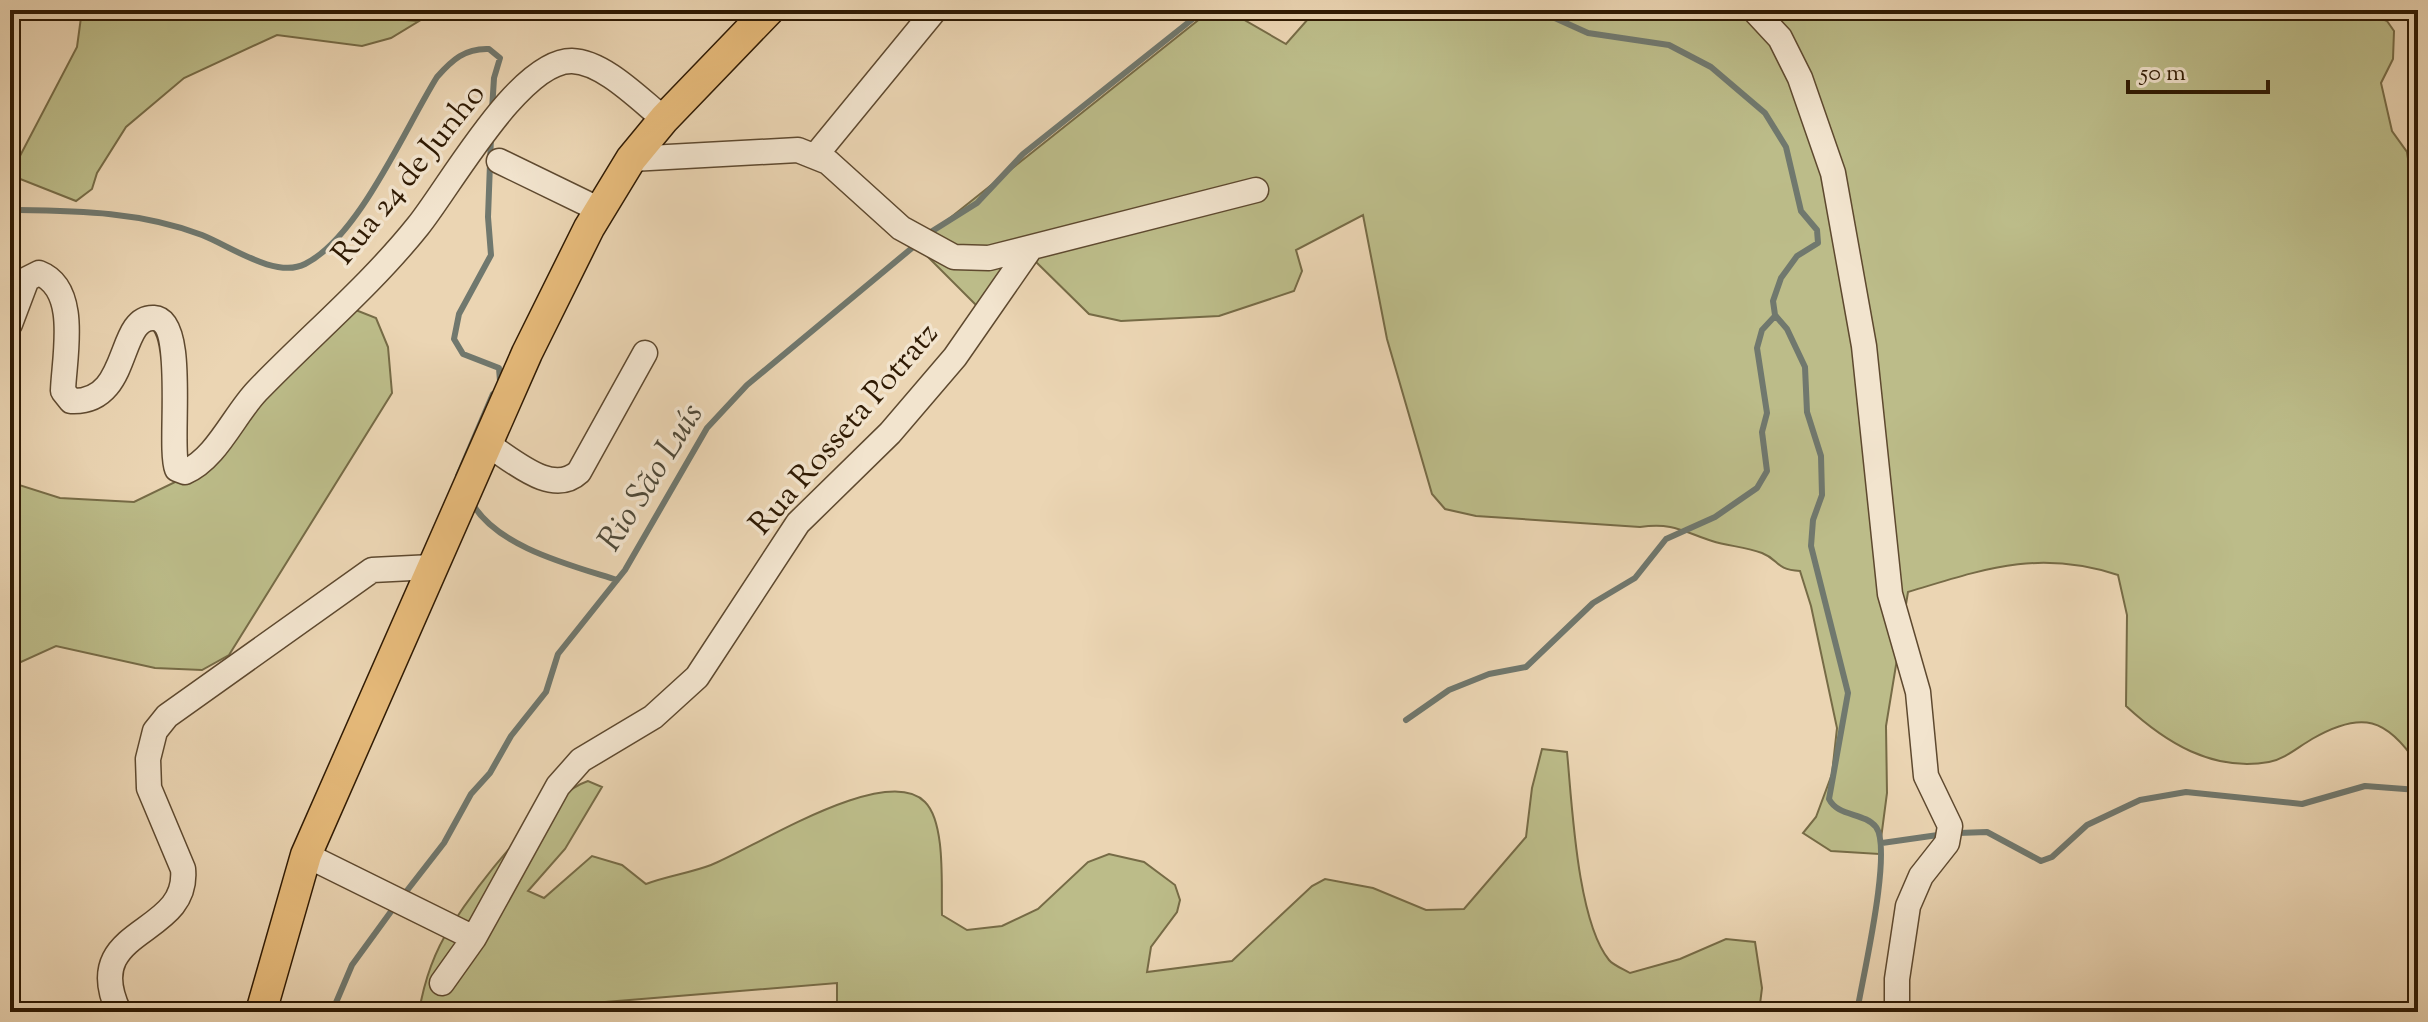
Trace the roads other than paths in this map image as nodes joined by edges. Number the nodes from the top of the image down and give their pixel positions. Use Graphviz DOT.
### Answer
graph roads {
  1 [pos="769,10"];
  2 [pos="935,10"];
  3 [pos="1754,10"];
  4 [pos="664,119"];
  5 [pos="816,155"];
  6 [pos="631,159"];
  7 [pos="499,161"];
  8 [pos="1256,190"];
  9 [pos="600,210"];
  10 [pos="1030,249"];
  11 [pos="10,324"];
  12 [pos="645,353"];
  13 [pos="487,444"];
  14 [pos="432,567"];
  15 [pos="306,855"];
  16 [pos="474,938"];
  17 [pos="442,983"];
  18 [pos="119,1012"];
  19 [pos="261,1012"];
  20 [pos="1897,1012"];
  1 -- 4 [label="main road"];
  2 -- 5 [label="street"];
  3 -- 20 [label="street"];
  4 -- 6 [label="main road"];
  4 -- 11 [label="street, Rua 24 de Junho"];
  5 -- 6 [label="street"];
  5 -- 10 [label="street"];
  6 -- 9 [label="main road"];
  7 -- 9 [label="street"];
  8 -- 10 [label="street"];
  9 -- 13 [label="main road"];
  10 -- 16 [label="street, Rua Rosseta Potratz"];
  12 -- 13 [label="street"];
  13 -- 14 [label="main road"];
  14 -- 15 [label="main road"];
  14 -- 18 [label="street"];
  15 -- 16 [label="street"];
  15 -- 19 [label="main road"];
  16 -- 17 [label="street, Rua Rosseta Potratz"];
}
